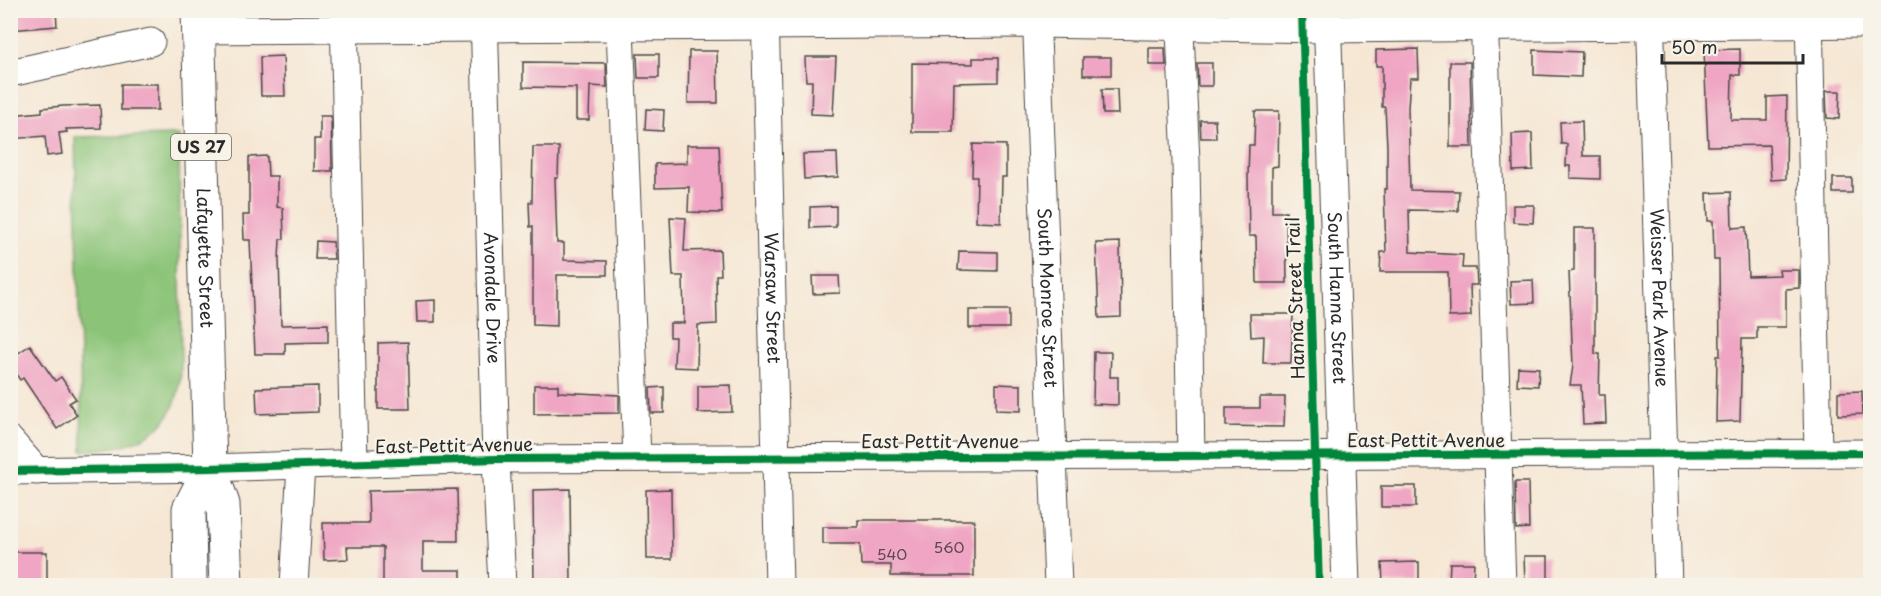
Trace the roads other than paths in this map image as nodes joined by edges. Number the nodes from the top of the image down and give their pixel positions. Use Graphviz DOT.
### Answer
graph roads {
  1 [pos="1036,17"];
  2 [pos="901,18"];
  3 [pos="1179,18"];
  4 [pos="1650,18"];
  5 [pos="1810,18"];
  6 [pos="765,19"];
  7 [pos="1484,19"];
  8 [pos="198,20"];
  9 [pos="344,20"];
  10 [pos="485,20"];
  11 [pos="1327,20"];
  12 [pos="1870,24"];
  13 [pos="620,28"];
  14 [pos="151,42"];
  15 [pos="10,73"];
  16 [pos="10,440"];
  17 [pos="1818,453"];
  18 [pos="1870,453"];
  19 [pos="1664,455"];
  20 [pos="1498,456"];
  21 [pos="776,457"];
  22 [pos="1054,457"];
  23 [pos="1191,457"];
  24 [pos="1340,457"];
  25 [pos="637,458"];
  26 [pos="496,459"];
  27 [pos="354,463"];
  28 [pos="301,465"];
  29 [pos="210,468"];
  30 [pos="24,471"];
  31 [pos="190,585"];
  32 [pos="225,585"];
  33 [pos="294,585"];
  34 [pos="502,585"];
  35 [pos="779,585"];
  36 [pos="1058,585"];
  37 [pos="1346,585"];
  38 [pos="1502,585"];
  39 [pos="1668,585"];
  1 -- 2 [label="street"];
  1 -- 3 [label="street"];
  1 -- 22 [label="street, South Monroe Street"];
  2 -- 6 [label="street"];
  3 -- 11 [label="street"];
  3 -- 23 [label="street"];
  4 -- 5 [label="street"];
  4 -- 7 [label="street"];
  4 -- 19 [label="street, Weisser Park Avenue"];
  5 -- 12 [label="street"];
  5 -- 17 [label="street"];
  6 -- 13 [label="street"];
  6 -- 21 [label="street, Warsaw Street"];
  7 -- 11 [label="street"];
  7 -- 20 [label="street"];
  8 -- 9 [label="street"];
  8 -- 29 [label="highway, Lafayette Street / US 27"];
  9 -- 10 [label="street"];
  9 -- 27 [label="street"];
  10 -- 13 [label="street"];
  10 -- 26 [label="street, Avondale Drive"];
  11 -- 24 [label="street, South Hanna Street"];
  13 -- 25 [label="street"];
  14 -- 15 [label="street"];
  16 -- 30 [label="street"];
  17 -- 18 [label="street, East Pettit Avenue"];
  17 -- 19 [label="street, East Pettit Avenue"];
  19 -- 20 [label="street, East Pettit Avenue"];
  19 -- 39 [label="street, Weisser Park Avenue"];
  20 -- 24 [label="street, East Pettit Avenue"];
  20 -- 38 [label="street"];
  21 -- 22 [label="street, East Pettit Avenue"];
  21 -- 25 [label="street, East Pettit Avenue"];
  21 -- 35 [label="street, Warsaw Street"];
  22 -- 23 [label="street, East Pettit Avenue"];
  22 -- 36 [label="street, South Monroe Street"];
  23 -- 24 [label="street, East Pettit Avenue"];
  24 -- 37 [label="street, South Hanna Street"];
  25 -- 26 [label="street, East Pettit Avenue"];
  26 -- 27 [label="street, East Pettit Avenue"];
  26 -- 34 [label="street, Avondale Drive"];
  27 -- 28 [label="street, East Pettit Avenue"];
  28 -- 29 [label="street, East Pettit Avenue"];
  28 -- 33 [label="street"];
  29 -- 30 [label="street, East Pettit Avenue"];
  29 -- 31 [label="highway, Lafayette Street / US 27"];
  29 -- 32 [label="highway, Lafayette Street / US 27"];
}
